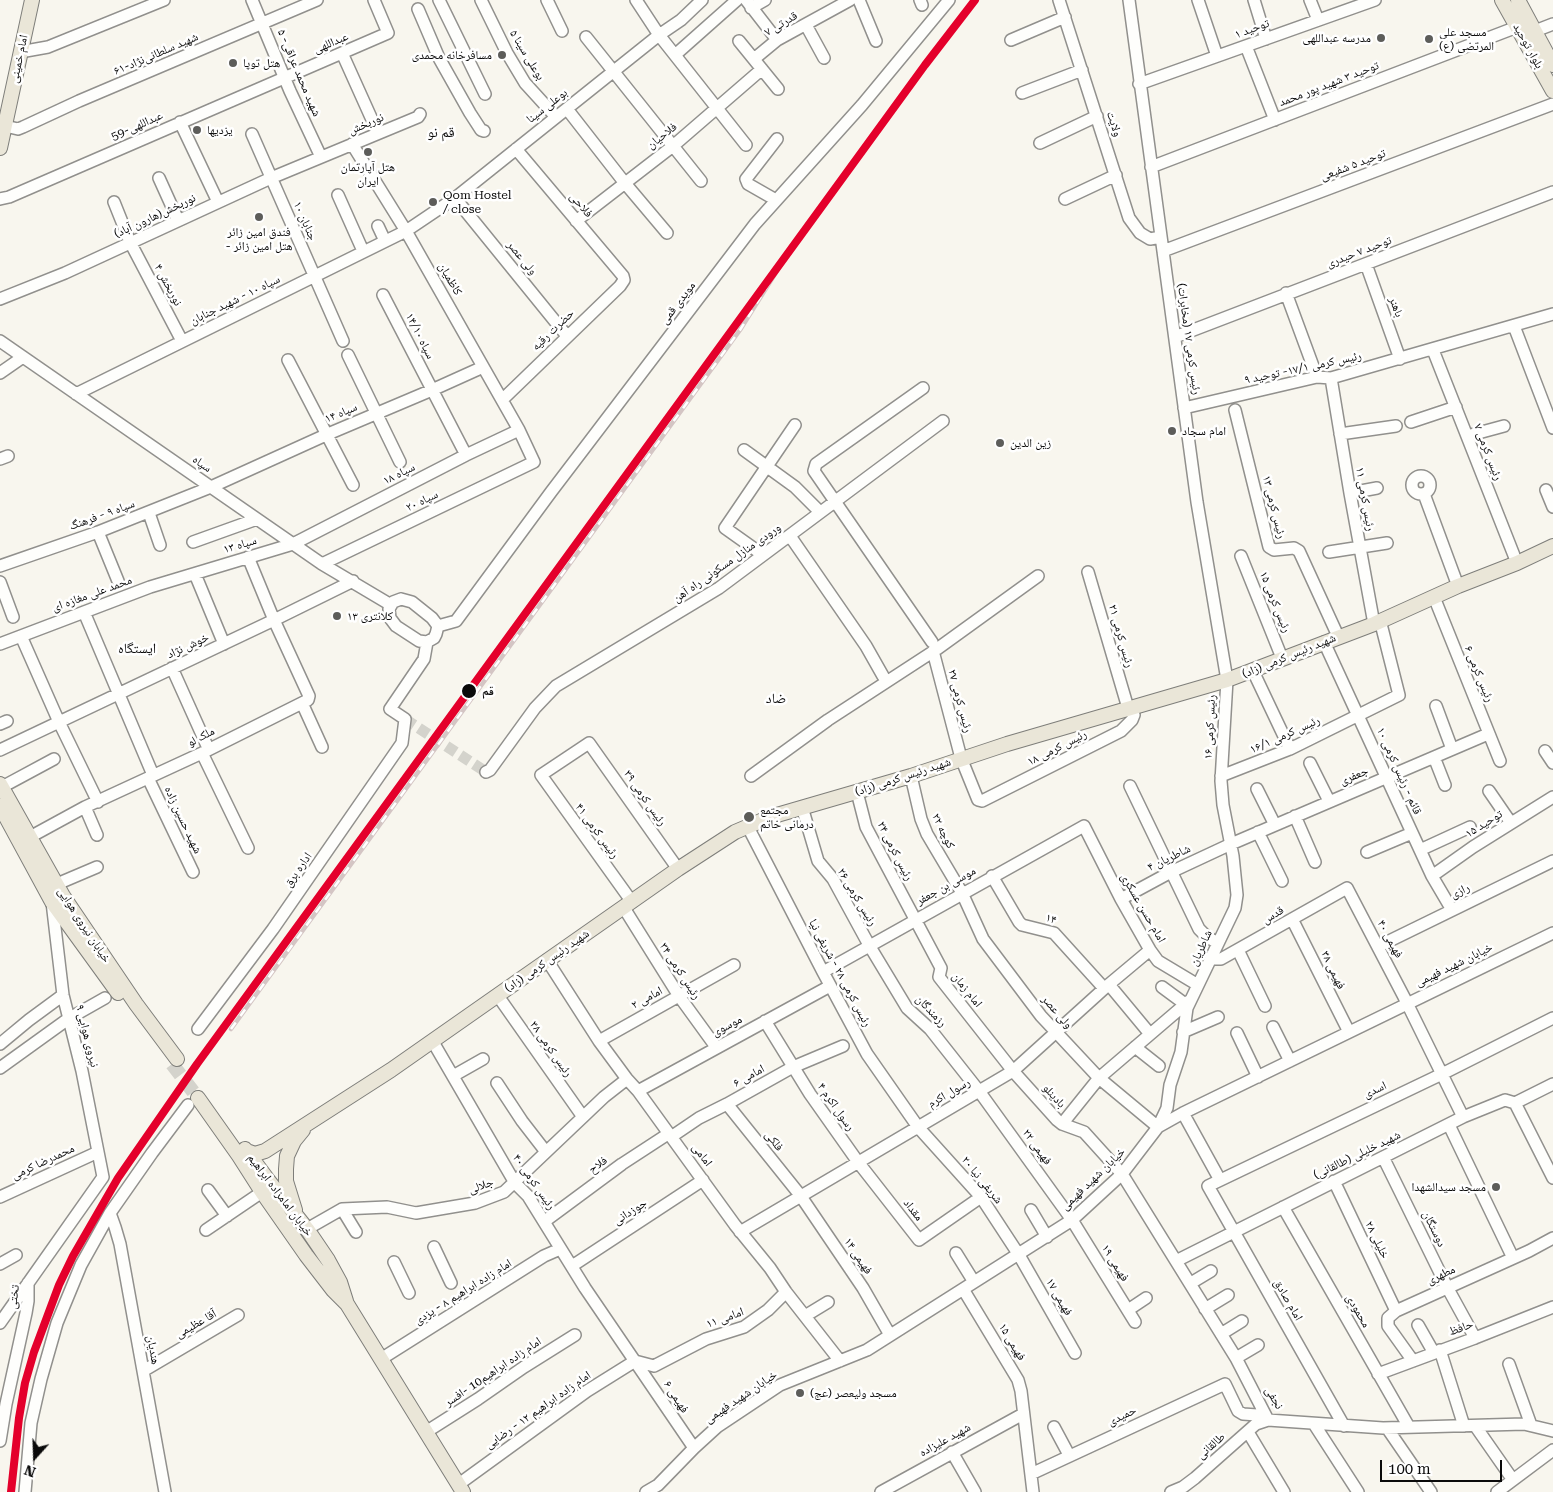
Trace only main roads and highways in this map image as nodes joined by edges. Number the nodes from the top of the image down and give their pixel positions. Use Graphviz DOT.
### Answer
graph roads {
  1 [pos="32,0"];
  2 [pos="1502,0"];
  3 [pos="1518,0"];
  4 [pos="1553,65"];
  5 [pos="1553,92"];
  6 [pos="0,148"];
  7 [pos="1553,546"];
  8 [pos="1,786"];
  9 [pos="0,806"];
  10 [pos="310,1122"];
  11 [pos="247,1151"];
  12 [pos="307,1230"];
  13 [pos="306,1255"];
  14 [pos="347,1304"];
  15 [pos="461,1488"];
  1 -- 6 [label="main road, امام خمینی"];
  2 -- 5 [label="main road, بلوار توحید"];
  3 -- 4 [label="main road, بلوار توحید"];
  7 -- 10 [label="main road, شهید رئیس کرمی (زاد)"];
  8 -- 9 [label="main road, خیابان نیروی هوایی"];
  10 -- 11 [label="main road, شهید رئیس کرمی (زاد)"];
  10 -- 12 [label="main road"];
  11 -- 12 [label="main road, خیابان امامزاده ابراهیم"];
  11 -- 13 [label="main road, خیابان امامزاده ابراهیم"];
  12 -- 13 [label="main road"];
  12 -- 14 [label="main road, خیابان امامزاده ابراهیم"];
  13 -- 14 [label="main road, خیابان امامزاده ابراهیم"];
  14 -- 15 [label="main road, خیابان امامزاده ابراهیم"];
}
